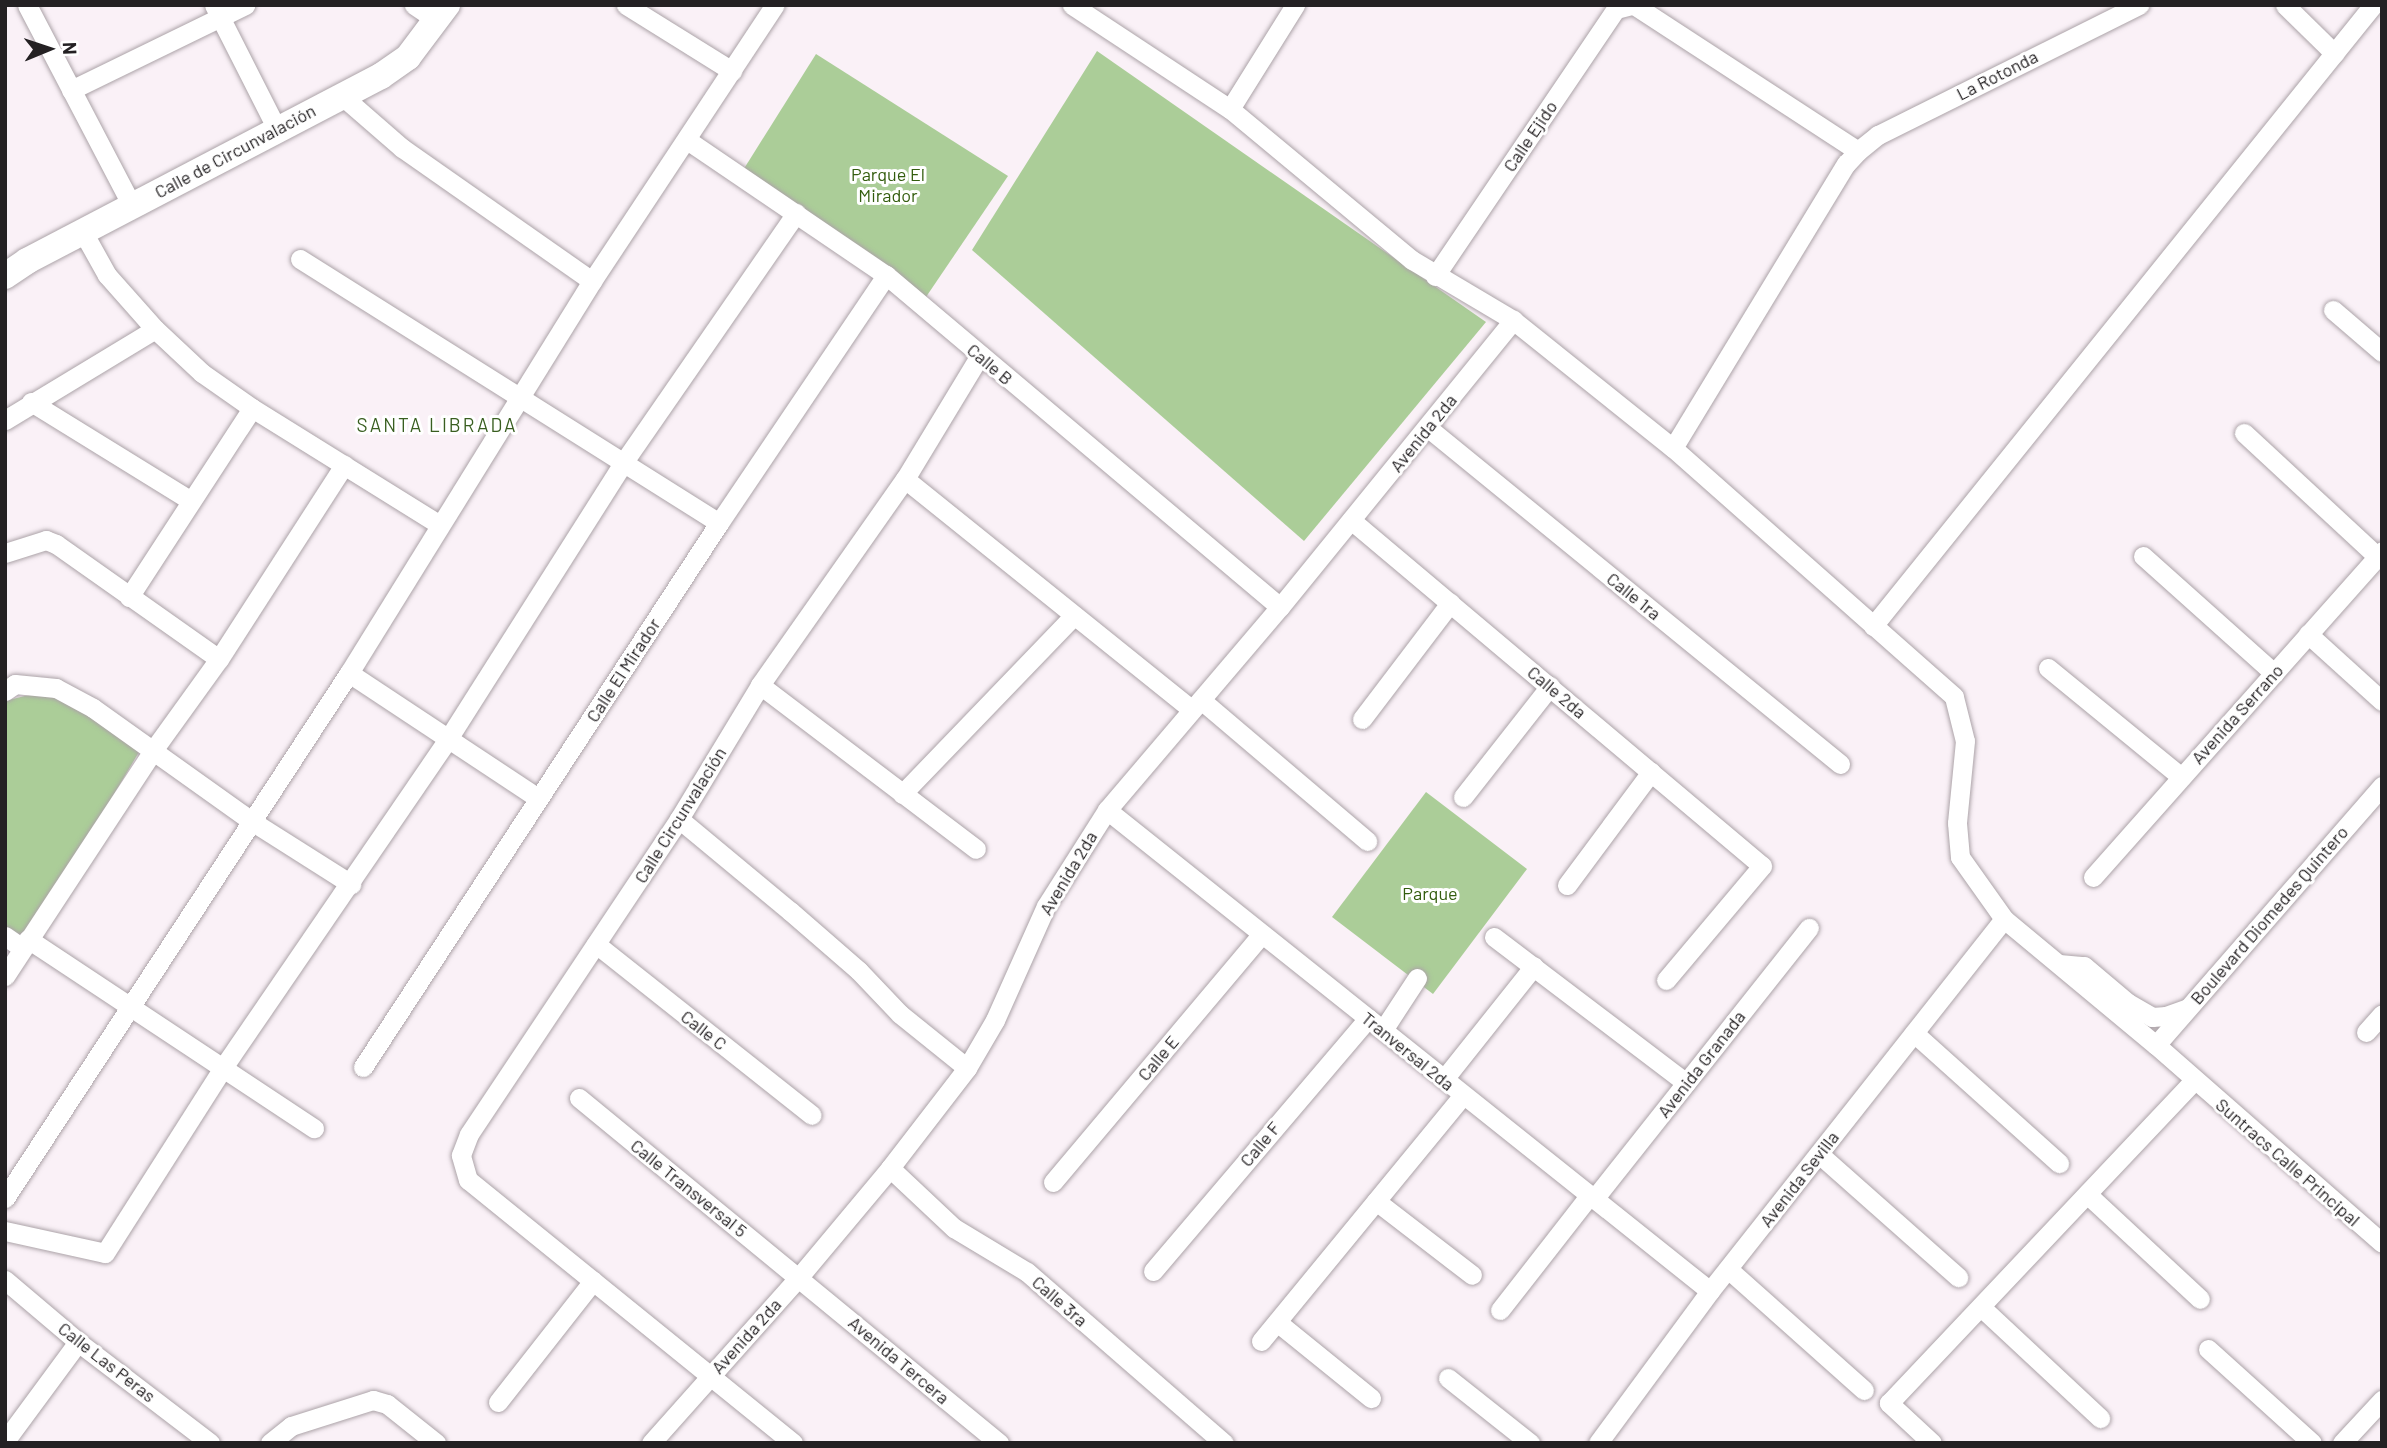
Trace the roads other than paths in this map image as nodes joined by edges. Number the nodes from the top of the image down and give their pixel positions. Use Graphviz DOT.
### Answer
graph roads {
  1 [pos="27,5"];
  2 [pos="245,5"];
  3 [pos="414,5"];
  4 [pos="626,5"];
  5 [pos="775,5"];
  6 [pos="1072,5"];
  7 [pos="1295,5"];
  8 [pos="1633,5"];
  9 [pos="2139,5"];
  10 [pos="2285,5"];
  11 [pos="2373,5"];
  12 [pos="217,11"];
  13 [pos="441,12"];
  14 [pos="2334,53"];
  15 [pos="732,71"];
  16 [pos="71,90"];
  17 [pos="341,95"];
  18 [pos="1230,109"];
  19 [pos="277,129"];
  20 [pos="687,140"];
  21 [pos="1858,151"];
  22 [pos="132,206"];
  23 [pos="796,213"];
  24 [pos="83,232"];
  25 [pos="300,259"];
  26 [pos="886,275"];
  27 [pos="5,276"];
  28 [pos="1435,276"];
  29 [pos="592,281"];
  30 [pos="2333,310"];
  31 [pos="1513,320"];
  32 [pos="155,329"];
  33 [pos="2382,352"];
  34 [pos="980,355"];
  35 [pos="517,397"];
  36 [pos="31,402"];
  37 [pos="252,408"];
  38 [pos="5,420"];
  39 [pos="1427,427"];
  40 [pos="2244,433"];
  41 [pos="1672,448"];
  42 [pos="623,463"];
  43 [pos="344,465"];
  44 [pos="905,479"];
  45 [pos="191,501"];
  46 [pos="1351,520"];
  47 [pos="719,523"];
  48 [pos="440,525"];
  49 [pos="5,553"];
  50 [pos="2380,554"];
  51 [pos="2143,556"];
  52 [pos="129,597"];
  53 [pos="1450,603"];
  54 [pos="1280,607"];
  55 [pos="1074,615"];
  56 [pos="1874,626"];
  57 [pos="2308,634"];
  58 [pos="219,659"];
  59 [pos="2048,668"];
  60 [pos="349,673"];
  61 [pos="2274,673"];
  62 [pos="760,685"];
  63 [pos="1550,685"];
  64 [pos="5,691"];
  65 [pos="2382,701"];
  66 [pos="1197,705"];
  67 [pos="1362,719"];
  68 [pos="448,739"];
  69 [pos="154,749"];
  70 [pos="1840,764"];
  71 [pos="1650,772"];
  72 [pos="2182,777"];
  73 [pos="2382,786"];
  74 [pos="902,793"];
  75 [pos="1463,797"];
  76 [pos="538,798"];
  77 [pos="1107,810"];
  78 [pos="680,819"];
  79 [pos="250,820"];
  80 [pos="1367,841"];
  81 [pos="976,849"];
  82 [pos="2093,877"];
  83 [pos="351,884"];
  84 [pos="1567,885"];
  85 [pos="2004,919"];
  86 [pos="1809,928"];
  87 [pos="1262,934"];
  88 [pos="5,936"];
  89 [pos="1494,937"];
  90 [pos="25,944"];
  91 [pos="596,944"];
  92 [pos="2059,964"];
  93 [pos="1534,966"];
  94 [pos="5,976"];
  95 [pos="1417,978"];
  96 [pos="1666,980"];
  97 [pos="132,1007"];
  98 [pos="2189,1007"];
  99 [pos="2382,1014"];
  100 [pos="1375,1024"];
  101 [pos="1914,1032"];
  102 [pos="2366,1032"];
  103 [pos="2156,1045"];
  104 [pos="363,1067"];
  105 [pos="967,1068"];
  106 [pos="222,1069"];
  107 [pos="1444,1079"];
  108 [pos="2194,1080"];
  109 [pos="1686,1083"];
  110 [pos="1463,1095"];
  111 [pos="579,1098"];
  112 [pos="812,1115"];
  113 [pos="314,1128"];
  114 [pos="1819,1154"];
  115 [pos="2059,1163"];
  116 [pos="890,1168"];
  117 [pos="1053,1182"];
  118 [pos="2087,1194"];
  119 [pos="1592,1197"];
  120 [pos="5,1198"];
  121 [pos="1376,1201"];
  122 [pos="5,1231"];
  123 [pos="2382,1244"];
  124 [pos="1728,1269"];
  125 [pos="1153,1270"];
  126 [pos="1472,1275"];
  127 [pos="799,1277"];
  128 [pos="1958,1277"];
  129 [pos="5,1280"];
  130 [pos="593,1281"];
  131 [pos="1710,1291"];
  132 [pos="2200,1299"];
  133 [pos="1981,1307"];
  134 [pos="1500,1310"];
  135 [pos="1277,1322"];
  136 [pos="1261,1341"];
  137 [pos="78,1342"];
  138 [pos="2208,1349"];
  139 [pos="711,1376"];
  140 [pos="1448,1378"];
  141 [pos="1864,1390"];
  142 [pos="1371,1398"];
  143 [pos="2382,1401"];
  144 [pos="498,1402"];
  145 [pos="2100,1418"];
  146 [pos="5,1441"];
  147 [pos="210,1443"];
  148 [pos="270,1443"];
  149 [pos="436,1443"];
  150 [pos="651,1443"];
  151 [pos="793,1443"];
  152 [pos="999,1443"];
  153 [pos="1224,1443"];
  154 [pos="1531,1443"];
  155 [pos="1598,1443"];
  156 [pos="1932,1443"];
  157 [pos="2312,1443"];
  158 [pos="2342,1443"];
  1 -- 16 [label="street"];
  2 -- 12 [label="street"];
  3 -- 13 [label="street"];
  4 -- 15 [label="street"];
  5 -- 15 [label="street"];
  6 -- 18 [label="street, Suntracs Calle Principal"];
  7 -- 18 [label="street"];
  8 -- 21 [label="street, Calle Ejido"];
  8 -- 28 [label="street, Calle Ejido"];
  9 -- 21 [label="street, La Rotonda"];
  10 -- 14 [label="street"];
  11 -- 14 [label="street"];
  12 -- 16 [label="street"];
  12 -- 19 [label="street"];
  13 -- 17 [label="street, Calle de Circunvalación"];
  14 -- 56 [label="street"];
  15 -- 20 [label="street"];
  16 -- 22 [label="street"];
  17 -- 19 [label="street, Calle de Circunvalación"];
  17 -- 29 [label="street"];
  18 -- 28 [label="street, Suntracs Calle Principal"];
  19 -- 22 [label="street, Calle de Circunvalación"];
  20 -- 23 [label="street, Calle B"];
  20 -- 29 [label="street"];
  21 -- 41 [label="street, La Rotonda"];
  22 -- 24 [label="street, Calle de Circunvalación"];
  23 -- 26 [label="street, Calle B"];
  23 -- 42 [label="street"];
  24 -- 27 [label="street, Calle de Circunvalación"];
  24 -- 32 [label="street"];
  25 -- 35 [label="street"];
  26 -- 34 [label="street, Calle B"];
  26 -- 47 [label="street, Calle El Mirador"];
  28 -- 31 [label="street, Suntracs Calle Principal"];
  29 -- 35 [label="street"];
  30 -- 33 [label="street"];
  31 -- 39 [label="street, Avenida 2da"];
  31 -- 41 [label="street, Suntracs Calle Principal"];
  32 -- 36 [label="street"];
  32 -- 37 [label="street"];
  34 -- 44 [label="street, Calle Circunvalación"];
  34 -- 54 [label="street, Calle B"];
  35 -- 42 [label="street"];
  35 -- 48 [label="street"];
  36 -- 38 [label="street"];
  36 -- 45 [label="street"];
  37 -- 43 [label="street"];
  37 -- 45 [label="street"];
  39 -- 46 [label="street, Avenida 2da"];
  39 -- 70 [label="street, Calle 1ra"];
  40 -- 50 [label="street"];
  41 -- 56 [label="street, Suntracs Calle Principal"];
  42 -- 47 [label="street"];
  42 -- 68 [label="street"];
  43 -- 48 [label="street"];
  43 -- 58 [label="street"];
  44 -- 55 [label="street"];
  44 -- 62 [label="street, Calle Circunvalación"];
  45 -- 52 [label="street"];
  46 -- 53 [label="street, Calle 2da"];
  46 -- 54 [label="street, Avenida 2da"];
  47 -- 76 [label="street, Calle El Mirador"];
  48 -- 60 [label="street"];
  49 -- 52 [label="street"];
  50 -- 57 [label="street, Avenida Serrano"];
  51 -- 61 [label="street"];
  52 -- 58 [label="street"];
  53 -- 63 [label="street, Calle 2da"];
  53 -- 67 [label="street"];
  54 -- 66 [label="street, Avenida 2da"];
  55 -- 66 [label="street"];
  55 -- 74 [label="street"];
  56 -- 85 [label="street, Suntracs Calle Principal"];
  57 -- 61 [label="street, Avenida Serrano"];
  57 -- 65 [label="street"];
  58 -- 69 [label="street"];
  59 -- 72 [label="street"];
  60 -- 68 [label="street"];
  60 -- 79 [label="street"];
  61 -- 72 [label="street, Avenida Serrano"];
  62 -- 74 [label="street"];
  62 -- 78 [label="street, Calle Circunvalación"];
  63 -- 71 [label="street, Calle 2da"];
  63 -- 75 [label="street"];
  64 -- 69 [label="street"];
  66 -- 77 [label="street, Avenida 2da"];
  66 -- 80 [label="street"];
  68 -- 76 [label="street"];
  68 -- 83 [label="street"];
  69 -- 79 [label="street"];
  69 -- 90 [label="street"];
  71 -- 84 [label="street"];
  71 -- 96 [label="street, Calle 2da"];
  72 -- 82 [label="street, Avenida Serrano"];
  73 -- 98 [label="street, Boulevard Diomedes Quintero"];
  74 -- 81 [label="street"];
  76 -- 104 [label="street, Calle El Mirador"];
  77 -- 87 [label="street, Tranversal 2da"];
  77 -- 105 [label="street, Avenida 2da"];
  78 -- 91 [label="street, Calle Circunvalación"];
  78 -- 105 [label="street"];
  79 -- 83 [label="street"];
  79 -- 97 [label="street"];
  83 -- 106 [label="street"];
  85 -- 92 [label="street, Suntracs Calle Principal"];
  85 -- 101 [label="street, Avenida Sevilla"];
  86 -- 109 [label="street, Avenida Granada"];
  87 -- 100 [label="street, Tranversal 2da"];
  87 -- 117 [label="street, Calle E"];
  88 -- 90 [label="street"];
  89 -- 93 [label="street"];
  90 -- 94 [label="street"];
  90 -- 97 [label="street"];
  91 -- 112 [label="street, Calle C"];
  91 -- 130 [label="street, Calle Circunvalación"];
  92 -- 98 [label="street"];
  92 -- 103 [label="street, Suntracs Calle Principal"];
  93 -- 107 [label="street"];
  93 -- 109 [label="street"];
  95 -- 100 [label="street, Calle F"];
  97 -- 106 [label="street"];
  97 -- 120 [label="street"];
  98 -- 103 [label="street, Boulevard Diomedes Quintero"];
  99 -- 102 [label="street"];
  100 -- 107 [label="street, Tranversal 2da"];
  100 -- 125 [label="street, Calle F"];
  101 -- 114 [label="street, Avenida Sevilla"];
  101 -- 115 [label="street"];
  103 -- 108 [label="street, Suntracs Calle Principal"];
  105 -- 116 [label="street, Avenida 2da"];
  106 -- 113 [label="street"];
  106 -- 122 [label="street"];
  107 -- 110 [label="street, Tranversal 2da"];
  108 -- 118 [label="street"];
  108 -- 123 [label="street, Suntracs Calle Principal"];
  109 -- 119 [label="street, Avenida Granada"];
  110 -- 119 [label="street, Tranversal 2da"];
  110 -- 121 [label="street"];
  111 -- 127 [label="street, Calle Transversal 5"];
  114 -- 124 [label="street, Avenida Sevilla"];
  114 -- 128 [label="street"];
  116 -- 127 [label="street, Avenida 2da"];
  116 -- 153 [label="street, Calle 3ra"];
  118 -- 132 [label="street"];
  118 -- 133 [label="street"];
  119 -- 131 [label="street, Tranversal 2da"];
  119 -- 134 [label="street, Avenida Granada"];
  121 -- 126 [label="street"];
  121 -- 135 [label="street"];
  124 -- 131 [label="street, Avenida Sevilla"];
  124 -- 141 [label="street"];
  127 -- 139 [label="street, Avenida 2da"];
  127 -- 152 [label="street, Avenida Tercera"];
  129 -- 137 [label="street, Calle Las Peras"];
  130 -- 139 [label="street"];
  130 -- 144 [label="street"];
  131 -- 155 [label="street, Avenida Sevilla"];
  133 -- 145 [label="street"];
  133 -- 156 [label="street"];
  135 -- 136 [label="street"];
  135 -- 142 [label="street"];
  137 -- 146 [label="street"];
  137 -- 147 [label="street, Calle Las Peras"];
  138 -- 157 [label="street"];
  139 -- 150 [label="street, Avenida 2da"];
  139 -- 151 [label="street"];
  140 -- 154 [label="street"];
  143 -- 158 [label="street"];
  148 -- 149 [label="street"];
}
